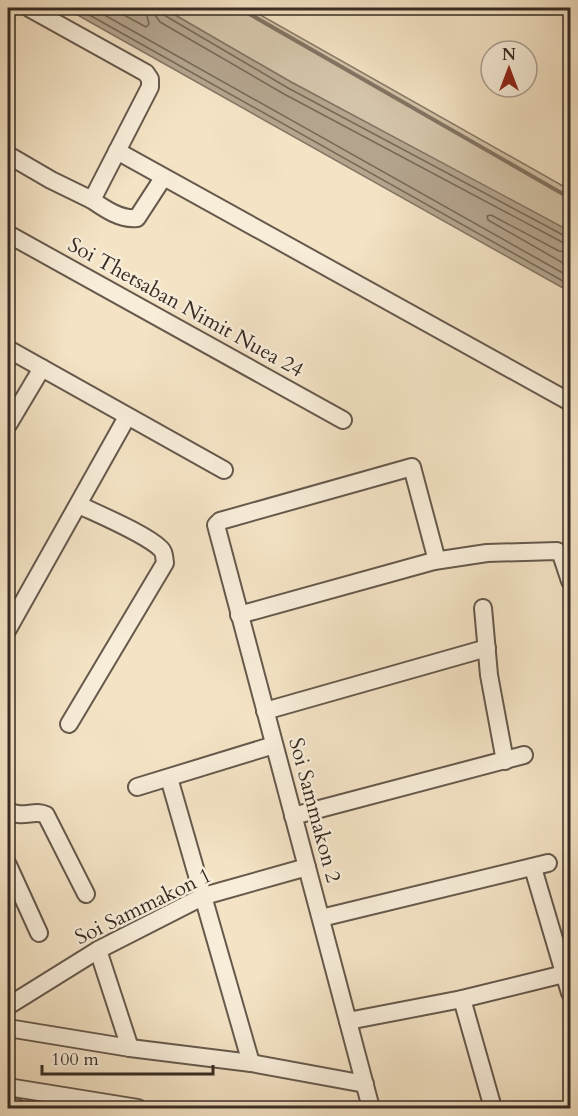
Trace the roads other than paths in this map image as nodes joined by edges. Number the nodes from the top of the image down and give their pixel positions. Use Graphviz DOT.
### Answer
graph roads {
  1 [pos="29,8"];
  2 [pos="117,151"];
  3 [pos="8,155"];
  4 [pos="163,178"];
  5 [pos="92,200"];
  6 [pos="8,234"];
  7 [pos="8,349"];
  8 [pos="42,368"];
  9 [pos="570,402"];
  10 [pos="127,417"];
  11 [pos="343,420"];
  12 [pos="8,424"];
  13 [pos="224,470"];
  14 [pos="79,505"];
  15 [pos="434,561"];
  16 [pos="570,581"];
  17 [pos="483,608"];
  18 [pos="239,615"];
  19 [pos="8,629"];
  20 [pos="487,648"];
  21 [pos="265,711"];
  22 [pos="69,724"];
  23 [pos="274,745"];
  24 [pos="524,755"];
  25 [pos="505,761"];
  26 [pos="169,778"];
  27 [pos="137,787"];
  28 [pos="8,811"];
  29 [pos="293,816"];
  30 [pos="8,866"];
  31 [pos="307,867"];
  32 [pos="86,894"];
  33 [pos="204,896"];
  34 [pos="321,918"];
  35 [pos="39,933"];
  36 [pos="98,950"];
  37 [pos="564,974"];
  38 [pos="570,993"];
  39 [pos="462,999"];
  40 [pos="8,1006"];
  41 [pos="348,1021"];
  42 [pos="8,1028"];
  43 [pos="130,1048"];
  44 [pos="251,1063"];
  45 [pos="365,1084"];
  46 [pos="8,1087"];
  47 [pos="8,1107"];
  48 [pos="16,1108"];
  49 [pos="127,1108"];
  50 [pos="371,1108"];
  51 [pos="493,1108"];
  1 -- 2 [label="street"];
  2 -- 4 [label="street"];
  2 -- 5 [label="street"];
  3 -- 5 [label="street"];
  4 -- 5 [label="street"];
  4 -- 9 [label="street"];
  6 -- 11 [label="street, Soi Thetsaban Nimit Nuea 24"];
  7 -- 8 [label="street"];
  8 -- 10 [label="street"];
  8 -- 12 [label="street"];
  10 -- 13 [label="street"];
  10 -- 14 [label="street"];
  14 -- 19 [label="street"];
  14 -- 22 [label="street"];
  15 -- 16 [label="street"];
  15 -- 18 [label="street"];
  15 -- 18 [label="street, Soi Sammakon 2"];
  17 -- 20 [label="street"];
  18 -- 21 [label="street, Soi Sammakon 2"];
  20 -- 21 [label="street"];
  20 -- 25 [label="street"];
  21 -- 23 [label="street, Soi Sammakon 2"];
  23 -- 26 [label="street"];
  23 -- 29 [label="street, Soi Sammakon 2"];
  24 -- 25 [label="street"];
  25 -- 29 [label="street"];
  26 -- 27 [label="street"];
  26 -- 33 [label="street"];
  28 -- 32 [label="street"];
  29 -- 31 [label="street, Soi Sammakon 2"];
  30 -- 35 [label="street"];
  31 -- 33 [label="street, Soi Sammakon 1"];
  31 -- 34 [label="street, Soi Sammakon 2"];
  33 -- 36 [label="street, Soi Sammakon 1"];
  33 -- 44 [label="street"];
  34 -- 37 [label="street"];
  34 -- 41 [label="street, Soi Sammakon 2"];
  36 -- 40 [label="street, Soi Sammakon 1"];
  36 -- 43 [label="street"];
  37 -- 38 [label="street"];
  37 -- 39 [label="street"];
  39 -- 41 [label="street"];
  39 -- 51 [label="street"];
  41 -- 45 [label="street, Soi Sammakon 2"];
  42 -- 43 [label="street"];
  43 -- 44 [label="street"];
  44 -- 45 [label="street"];
  45 -- 50 [label="street, Soi Sammakon 2"];
  46 -- 49 [label="street"];
  47 -- 48 [label="street"];
}
